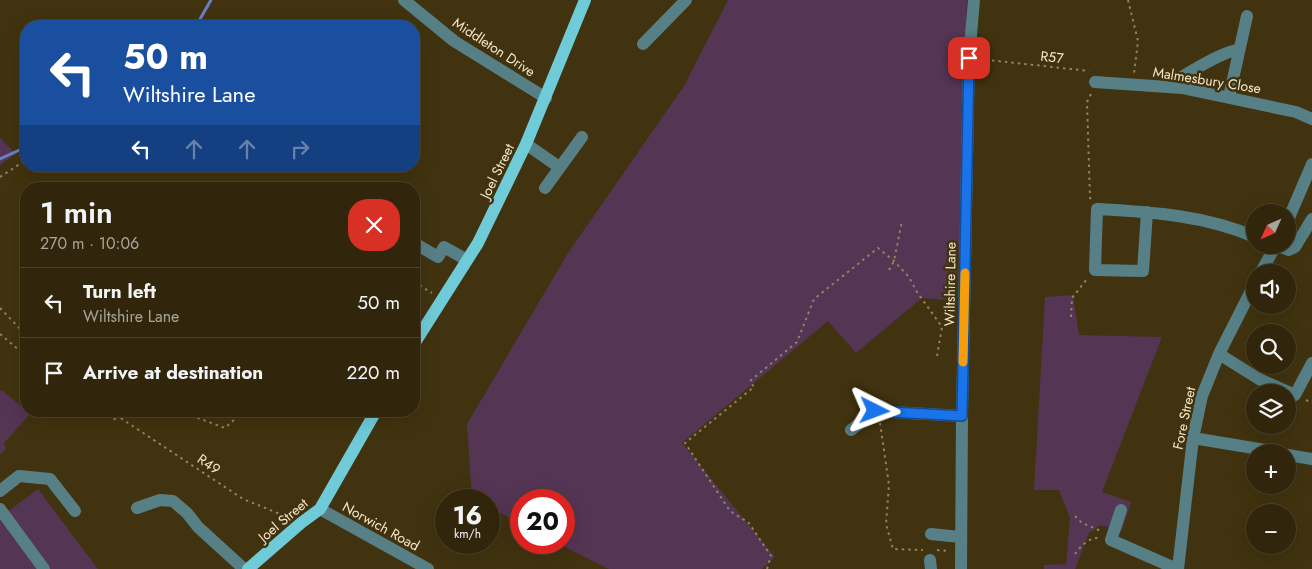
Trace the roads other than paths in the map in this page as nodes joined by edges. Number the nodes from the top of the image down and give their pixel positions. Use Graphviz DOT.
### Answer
graph roads {
  1 [pos="404,0"];
  2 [pos="585,0"];
  3 [pos="686,0"];
  4 [pos="974,0"];
  5 [pos="1247,16"];
  6 [pos="643,44"];
  7 [pos="1239,50"];
  8 [pos="1095,77"];
  9 [pos="1167,87"];
  10 [pos="1229,97"];
  11 [pos="546,98"];
  12 [pos="1312,118"];
  13 [pos="582,137"];
  14 [pos="526,144"];
  15 [pos="1312,164"];
  16 [pos="559,167"];
  17 [pos="545,188"];
  18 [pos="1295,204"];
  19 [pos="1146,212"];
  20 [pos="1312,219"];
  21 [pos="1246,233"];
  22 [pos="1296,245"];
  23 [pos="420,246"];
  24 [pos="467,260"];
  25 [pos="1246,300"];
  26 [pos="420,334"];
  27 [pos="1218,354"];
  28 [pos="1312,363"];
  29 [pos="962,416"];
  30 [pos="373,417"];
  31 [pos="851,430"];
  32 [pos="1193,438"];
  33 [pos="1246,447"];
  34 [pos="1296,456"];
  35 [pos="1312,459"];
  36 [pos="0,491"];
  37 [pos="137,508"];
  38 [pos="0,509"];
  39 [pos="320,509"];
  40 [pos="75,510"];
  41 [pos="1121,510"];
  42 [pos="931,534"];
  43 [pos="960,537"];
  44 [pos="44,569"];
  45 [pos="244,569"];
  46 [pos="248,569"];
  47 [pos="428,569"];
  48 [pos="961,569"];
  49 [pos="1178,569"];
  1 -- 11 [label="street, Middleton Drive"];
  2 -- 11 [label="main road, Joel Street"];
  3 -- 6 [label="street"];
  4 -- 29 [label="street, Wiltshire Lane"];
  5 -- 7 [label="street"];
  7 -- 9 [label="street"];
  7 -- 10 [label="street"];
  8 -- 9 [label="street, Malmesbury Close"];
  9 -- 10 [label="street, Malmesbury Close"];
  10 -- 12 [label="street, Malmesbury Close"];
  11 -- 14 [label="main road, Joel Street"];
  13 -- 16 [label="street"];
  14 -- 16 [label="street"];
  14 -- 24 [label="main road, Joel Street"];
  15 -- 18 [label="street"];
  16 -- 17 [label="street"];
  19 -- 19 [label="street"];
  19 -- 21 [label="street"];
  20 -- 22 [label="street"];
  23 -- 24 [label="street"];
  24 -- 26 [label="main road, Joel Street"];
  25 -- 27 [label="street, Fore Street"];
  27 -- 28 [label="street"];
  27 -- 32 [label="street, Fore Street"];
  29 -- 31 [label="street"];
  29 -- 43 [label="street, Wiltshire Lane"];
  30 -- 39 [label="main road, Joel Street"];
  32 -- 33 [label="street"];
  32 -- 49 [label="street, Fore Street"];
  34 -- 35 [label="street"];
  36 -- 40 [label="street"];
  37 -- 45 [label="street"];
  38 -- 44 [label="street"];
  39 -- 46 [label="main road, Joel Street"];
  39 -- 47 [label="street, Norwich Road"];
  41 -- 49 [label="street"];
  42 -- 43 [label="street"];
  43 -- 48 [label="street, Wiltshire Lane"];
}
